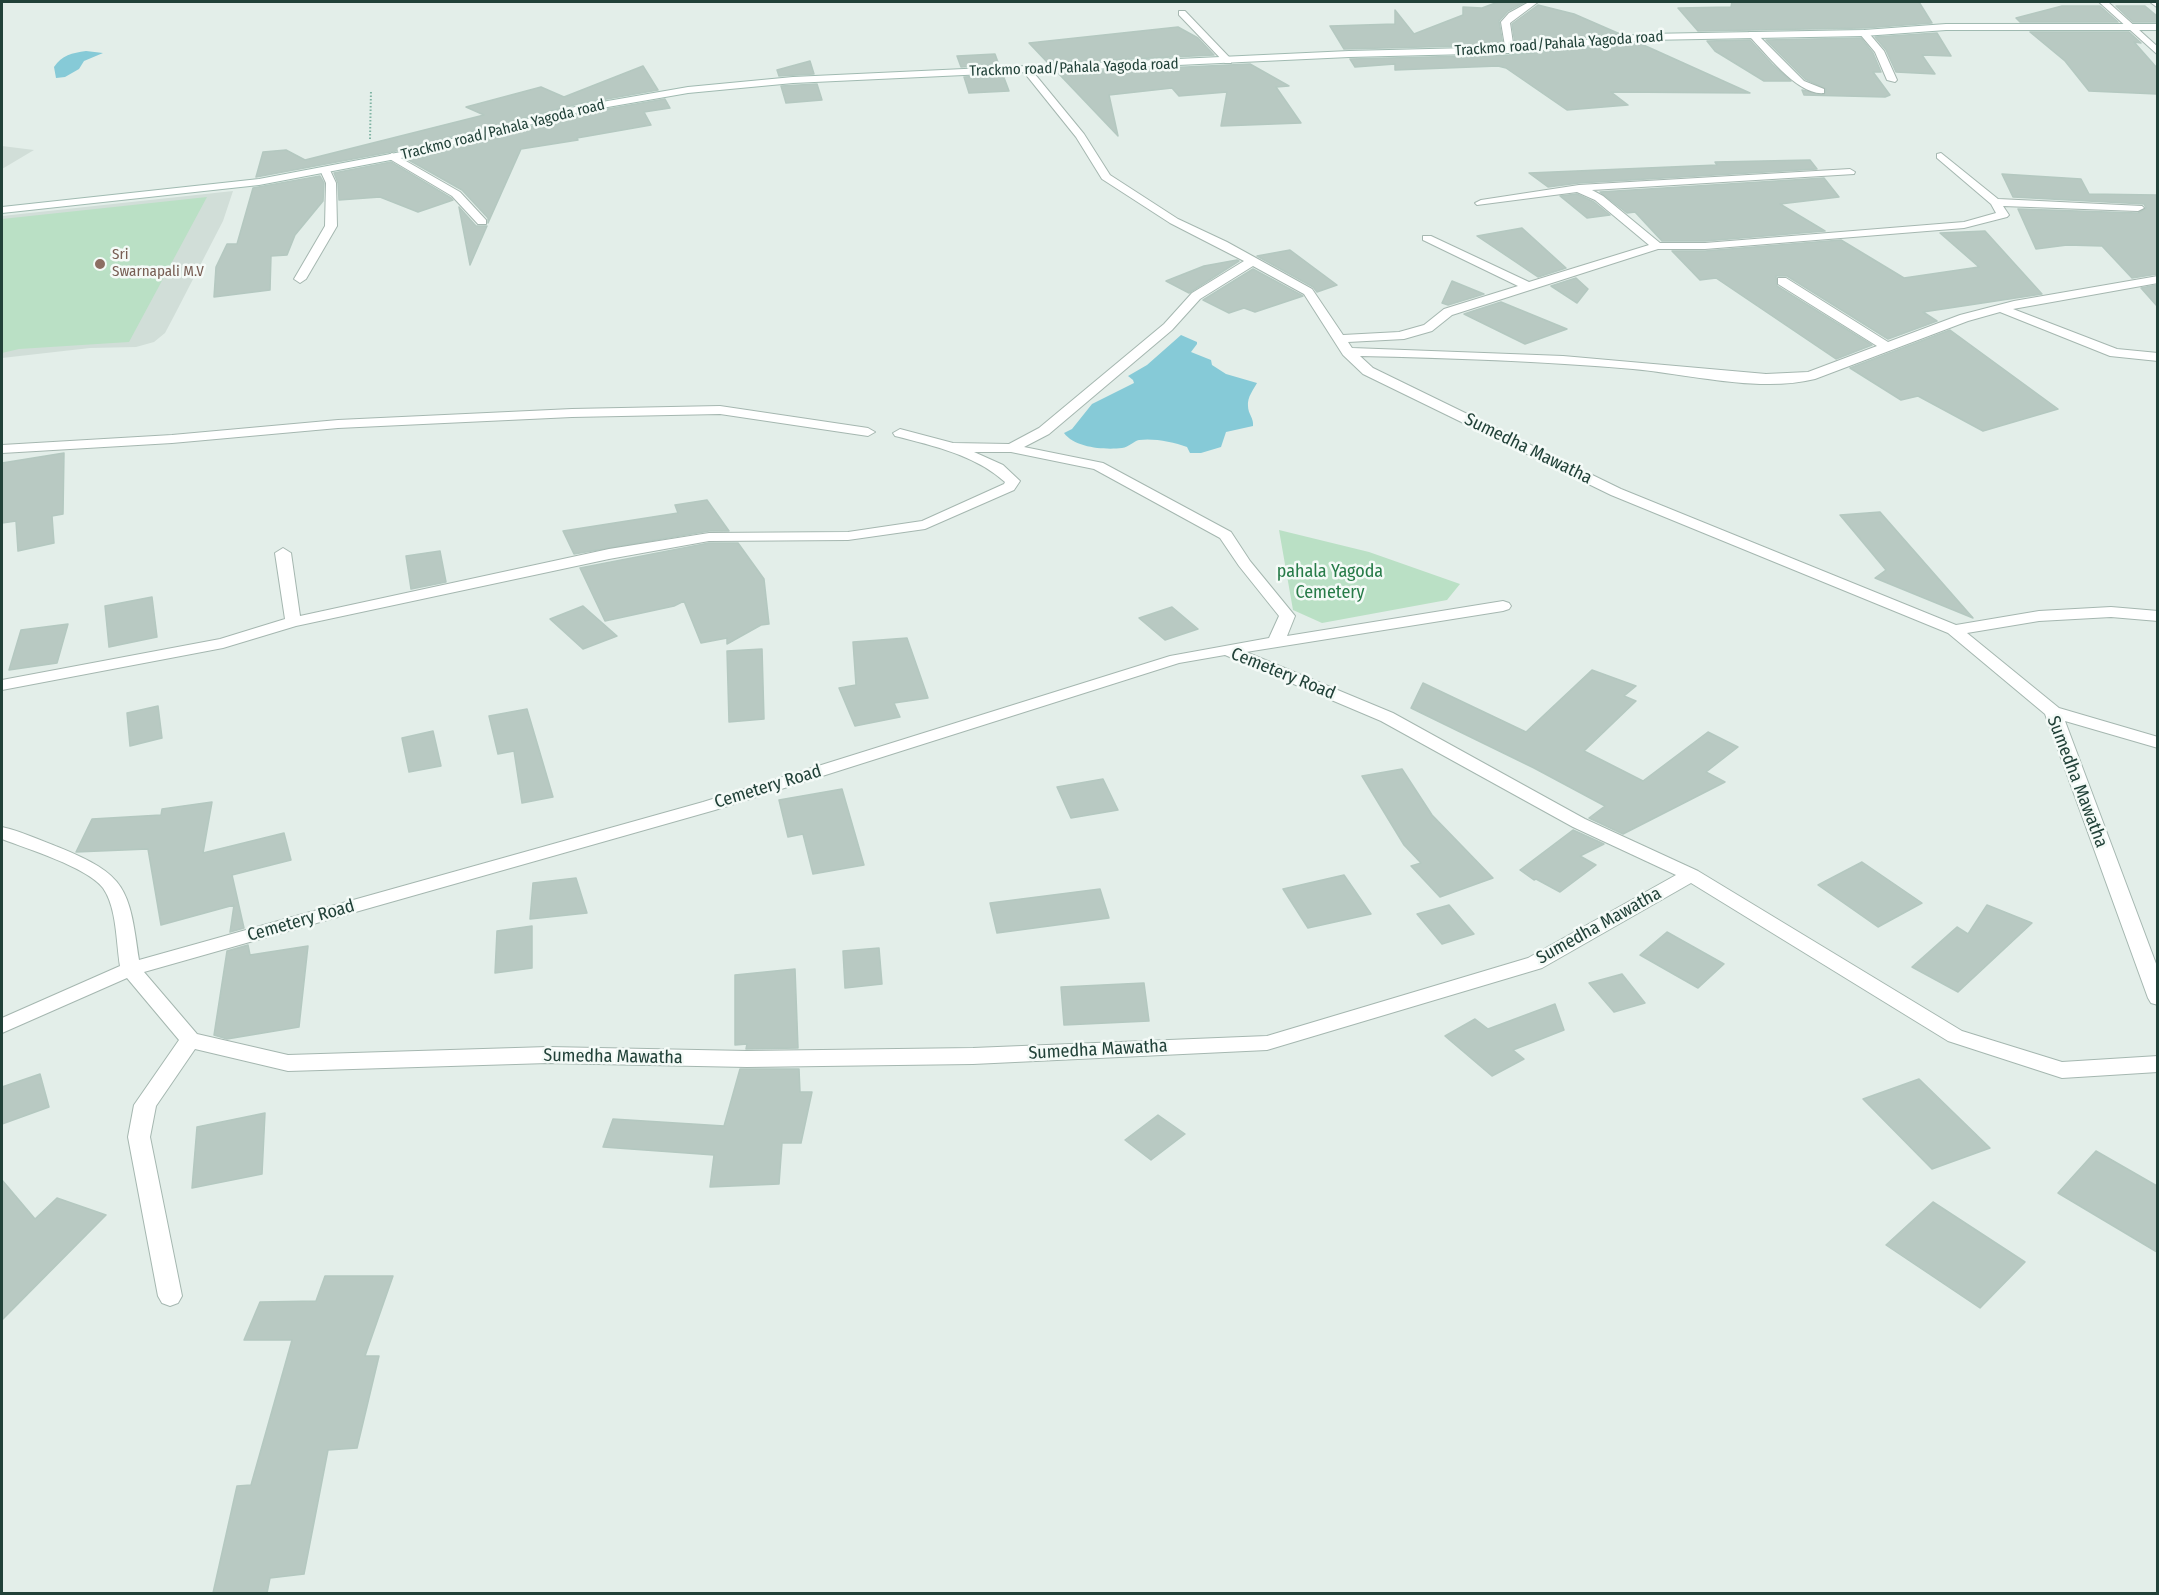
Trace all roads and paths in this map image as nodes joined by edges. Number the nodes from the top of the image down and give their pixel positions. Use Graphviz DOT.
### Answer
graph roads {
  1 [pos="1534,2"];
  2 [pos="2103,2"];
  3 [pos="2154,2"];
  4 [pos="2157,5"];
  5 [pos="1182,13"];
  6 [pos="2129,27"];
  7 [pos="2157,27"];
  8 [pos="1864,33"];
  9 [pos="1752,34"];
  10 [pos="1509,51"];
  11 [pos="2157,52"];
  12 [pos="1228,61"];
  13 [pos="1026,69"];
  14 [pos="1892,80"];
  15 [pos="371,90"];
  16 [pos="1821,91"];
  17 [pos="392,156"];
  18 [pos="1941,156"];
  19 [pos="374,160"];
  20 [pos="325,170"];
  21 [pos="1850,172"];
  22 [pos="1579,188"];
  23 [pos="1995,202"];
  24 [pos="1481,203"];
  25 [pos="2138,208"];
  26 [pos="2,210"];
  27 [pos="482,222"];
  28 [pos="1427,238"];
  29 [pos="1657,246"];
  30 [pos="1252,261"];
  31 [pos="300,279"];
  32 [pos="2157,279"];
  33 [pos="1782,281"];
  34 [pos="1527,286"];
  35 [pos="2002,309"];
  36 [pos="1339,339"];
  37 [pos="1885,346"];
  38 [pos="1348,352"];
  39 [pos="2157,357"];
  40 [pos="868,432"];
  41 [pos="900,433"];
  42 [pos="953,447"];
  43 [pos="1011,448"];
  44 [pos="2,449"];
  45 [pos="283,553"];
  46 [pos="1503,606"];
  47 [pos="2157,616"];
  48 [pos="293,622"];
  49 [pos="1954,630"];
  50 [pos="1276,642"];
  51 [pos="1227,650"];
  52 [pos="2,686"];
  53 [pos="2053,712"];
  54 [pos="2157,743"];
  55 [pos="2,833"];
  56 [pos="1691,875"];
  57 [pos="130,969"];
  58 [pos="2157,998"];
  59 [pos="2,1026"];
  60 [pos="190,1040"];
  61 [pos="2157,1064"];
  62 [pos="170,1296"];
  1 -- 10 [label="street"];
  2 -- 6 [label="street"];
  3 -- 4 [label="street"];
  5 -- 12 [label="street"];
  6 -- 7 [label="street, Trackmo road/Pahala Yagoda road"];
  6 -- 8 [label="street, Trackmo road/Pahala Yagoda road"];
  6 -- 11 [label="street"];
  8 -- 9 [label="street, Trackmo road/Pahala Yagoda road"];
  8 -- 14 [label="street"];
  9 -- 10 [label="street, Trackmo road/Pahala Yagoda road"];
  9 -- 16 [label="street"];
  10 -- 12 [label="street, Trackmo road/Pahala Yagoda road"];
  12 -- 13 [label="street, Trackmo road/Pahala Yagoda road"];
  13 -- 17 [label="street, Trackmo road/Pahala Yagoda road"];
  13 -- 30 [label="street, Sumedha Mawatha"];
  15 -- 19 [label="path"];
  17 -- 19 [label="street, Trackmo road/Pahala Yagoda road"];
  17 -- 27 [label="street"];
  18 -- 23 [label="street"];
  19 -- 20 [label="street, Trackmo road/Pahala Yagoda road"];
  20 -- 26 [label="street, Trackmo road/Pahala Yagoda road"];
  20 -- 31 [label="street"];
  21 -- 22 [label="street"];
  22 -- 24 [label="street"];
  22 -- 29 [label="street"];
  23 -- 25 [label="street"];
  23 -- 29 [label="street"];
  28 -- 34 [label="street"];
  29 -- 34 [label="street"];
  30 -- 36 [label="street, Sumedha Mawatha"];
  30 -- 43 [label="street"];
  32 -- 35 [label="street"];
  33 -- 37 [label="street"];
  34 -- 36 [label="street"];
  35 -- 37 [label="street"];
  35 -- 39 [label="street"];
  36 -- 38 [label="street, Sumedha Mawatha"];
  37 -- 38 [label="street"];
  38 -- 49 [label="street, Sumedha Mawatha"];
  40 -- 44 [label="street"];
  41 -- 42 [label="street"];
  42 -- 43 [label="street"];
  42 -- 48 [label="street"];
  43 -- 50 [label="street"];
  45 -- 48 [label="street"];
  46 -- 50 [label="street"];
  47 -- 49 [label="street"];
  48 -- 52 [label="street"];
  49 -- 53 [label="street, Sumedha Mawatha"];
  50 -- 51 [label="street"];
  51 -- 56 [label="street, Cemetery Road"];
  51 -- 57 [label="street, Cemetery Road"];
  53 -- 54 [label="street"];
  53 -- 58 [label="street, Sumedha Mawatha"];
  55 -- 57 [label="street"];
  56 -- 60 [label="street, Sumedha Mawatha"];
  56 -- 61 [label="street"];
  57 -- 59 [label="street"];
  57 -- 60 [label="street"];
  60 -- 62 [label="street"];
}
